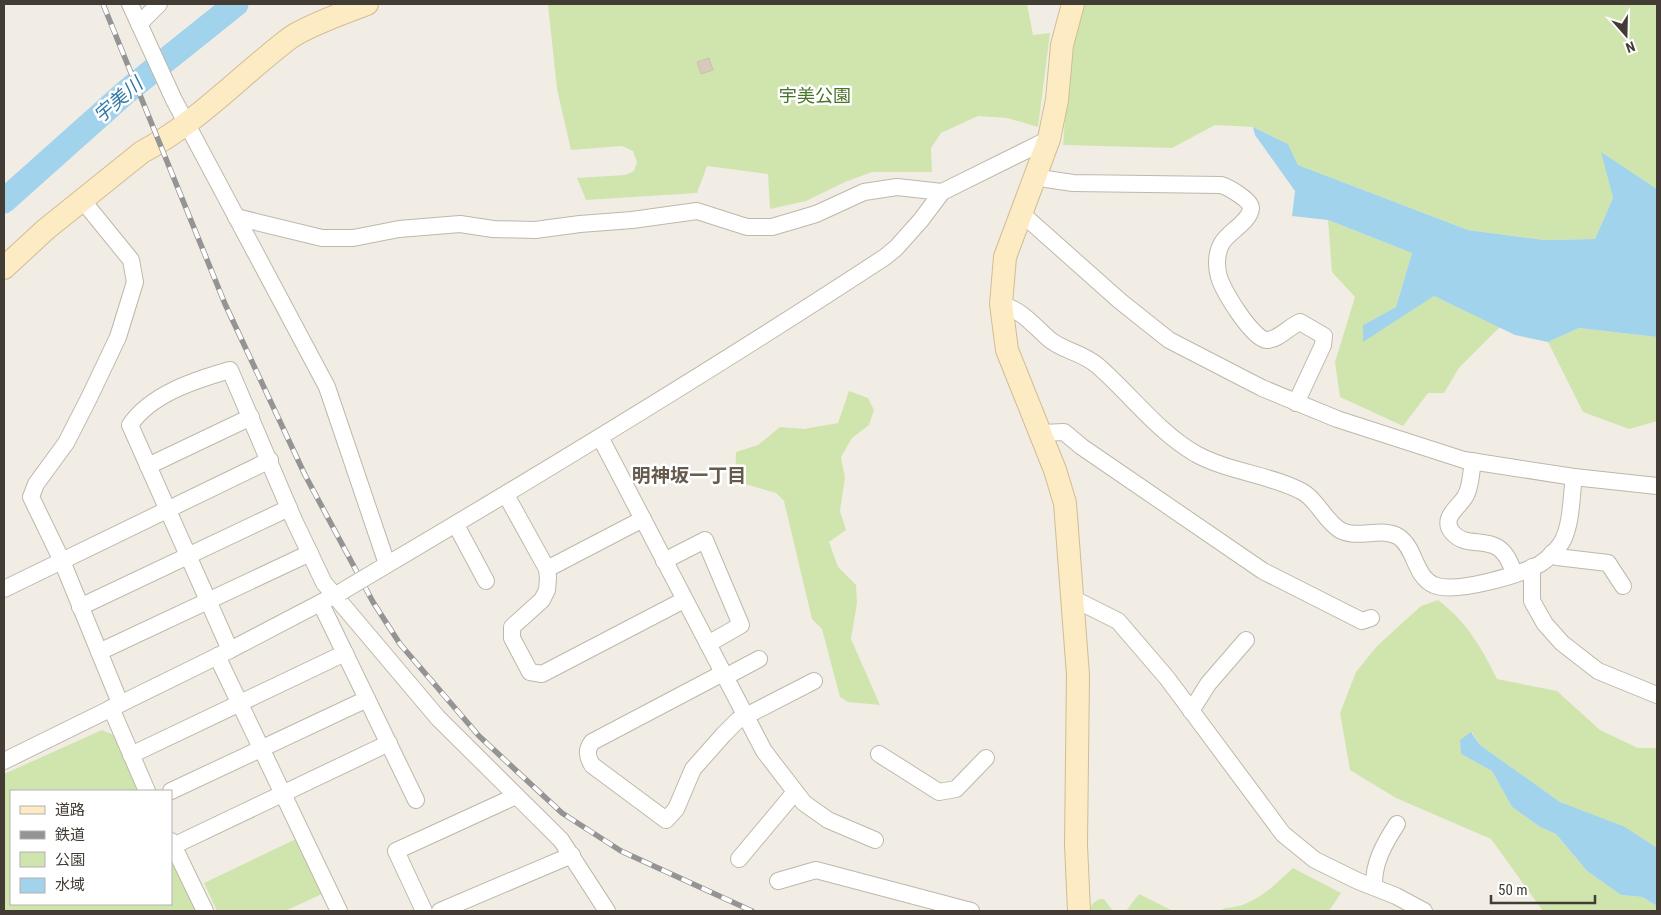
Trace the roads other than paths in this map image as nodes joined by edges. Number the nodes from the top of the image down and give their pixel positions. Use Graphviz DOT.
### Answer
graph roads {
  1 [pos="130,4"];
  2 [pos="159,4"];
  3 [pos="367,4"];
  4 [pos="1073,4"];
  5 [pos="140,28"];
  6 [pos="186,123"];
  7 [pos="1049,139"];
  8 [pos="1037,176"];
  9 [pos="942,192"];
  10 [pos="83,200"];
  11 [pos="1022,213"];
  12 [pos="236,216"];
  13 [pos="4,268"];
  14 [pos="1001,304"];
  15 [pos="1296,403"];
  16 [pos="251,417"];
  17 [pos="1041,433"];
  18 [pos="600,437"];
  19 [pos="270,460"];
  20 [pos="1473,461"];
  21 [pos="148,466"];
  22 [pos="1574,477"];
  23 [pos="1657,486"];
  24 [pos="506,495"];
  25 [pos="289,508"];
  26 [pos="168,510"];
  27 [pos="643,519"];
  28 [pos="456,525"];
  29 [pos="310,553"];
  30 [pos="1552,553"];
  31 [pos="188,556"];
  32 [pos="62,561"];
  33 [pos="664,561"];
  34 [pos="382,567"];
  35 [pos="1532,567"];
  36 [pos="547,569"];
  37 [pos="1514,574"];
  38 [pos="486,581"];
  39 [pos="1623,586"];
  40 [pos="4,589"];
  41 [pos="332,597"];
  42 [pos="1072,598"];
  43 [pos="684,600"];
  44 [pos="208,601"];
  45 [pos="80,607"];
  46 [pos="1371,618"];
  47 [pos="1246,640"];
  48 [pos="708,644"];
  49 [pos="99,652"];
  50 [pos="224,653"];
  51 [pos="345,653"];
  52 [pos="759,659"];
  53 [pos="724,675"];
  54 [pos="814,680"];
  55 [pos="1657,695"];
  56 [pos="367,699"];
  57 [pos="240,704"];
  58 [pos="115,705"];
  59 [pos="1191,711"];
  60 [pos="746,717"];
  61 [pos="389,743"];
  62 [pos="261,748"];
  63 [pos="879,754"];
  64 [pos="131,755"];
  65 [pos="986,758"];
  66 [pos="4,761"];
  67 [pos="148,790"];
  68 [pos="172,791"];
  69 [pos="282,792"];
  70 [pos="795,792"];
  71 [pos="516,796"];
  72 [pos="416,800"];
  73 [pos="1397,824"];
  74 [pos="875,840"];
  75 [pos="172,843"];
  76 [pos="572,855"];
  77 [pos="738,859"];
  78 [pos="778,881"];
  79 [pos="1374,887"];
  80 [pos="205,911"];
  81 [pos="339,911"];
  82 [pos="424,911"];
  83 [pos="440,911"];
  84 [pos="607,911"];
  85 [pos="971,911"];
  86 [pos="1079,911"];
  87 [pos="1424,911"];
  1 -- 5 [label="street"];
  2 -- 5 [label="street"];
  3 -- 6 [label="street"];
  4 -- 7 [label="street"];
  5 -- 6 [label="street"];
  6 -- 10 [label="street"];
  6 -- 12 [label="street"];
  7 -- 8 [label="street"];
  7 -- 9 [label="street"];
  8 -- 11 [label="street"];
  8 -- 15 [label="street"];
  9 -- 12 [label="street"];
  9 -- 18 [label="street"];
  10 -- 13 [label="street"];
  10 -- 32 [label="street"];
  11 -- 14 [label="street"];
  11 -- 15 [label="street"];
  12 -- 34 [label="street"];
  14 -- 17 [label="street"];
  14 -- 37 [label="street"];
  15 -- 20 [label="street"];
  16 -- 19 [label="street"];
  16 -- 21 [label="street"];
  16 -- 21 [label="street"];
  17 -- 42 [label="street"];
  17 -- 46 [label="street"];
  18 -- 24 [label="street"];
  18 -- 27 [label="street"];
  19 -- 25 [label="street"];
  19 -- 26 [label="street"];
  20 -- 22 [label="street"];
  20 -- 37 [label="street"];
  21 -- 26 [label="street"];
  22 -- 23 [label="street"];
  22 -- 30 [label="street"];
  24 -- 28 [label="street"];
  24 -- 36 [label="street"];
  25 -- 29 [label="street"];
  25 -- 31 [label="street"];
  26 -- 31 [label="street"];
  26 -- 32 [label="street"];
  27 -- 33 [label="street"];
  27 -- 36 [label="street"];
  28 -- 34 [label="street"];
  28 -- 38 [label="street"];
  29 -- 41 [label="street"];
  29 -- 44 [label="street"];
  30 -- 35 [label="street"];
  30 -- 39 [label="street"];
  31 -- 44 [label="street"];
  31 -- 45 [label="street"];
  32 -- 40 [label="street"];
  32 -- 45 [label="street"];
  33 -- 43 [label="street"];
  33 -- 48 [label="street"];
  34 -- 41 [label="street, bridge"];
  35 -- 37 [label="street"];
  35 -- 55 [label="street"];
  36 -- 43 [label="street"];
  41 -- 50 [label="street"];
  41 -- 51 [label="street"];
  41 -- 71 [label="street"];
  42 -- 59 [label="street"];
  42 -- 86 [label="street"];
  43 -- 48 [label="street"];
  44 -- 49 [label="street"];
  44 -- 50 [label="street"];
  45 -- 49 [label="street"];
  47 -- 59 [label="street"];
  48 -- 53 [label="street"];
  49 -- 58 [label="street"];
  50 -- 57 [label="street"];
  50 -- 58 [label="street"];
  51 -- 56 [label="street"];
  51 -- 57 [label="street"];
  52 -- 53 [label="street"];
  53 -- 60 [label="street"];
  53 -- 60 [label="street"];
  54 -- 60 [label="street"];
  56 -- 61 [label="street"];
  56 -- 62 [label="street"];
  57 -- 62 [label="street"];
  57 -- 64 [label="street"];
  58 -- 64 [label="street"];
  58 -- 66 [label="street"];
  59 -- 79 [label="street"];
  60 -- 70 [label="street"];
  61 -- 69 [label="street"];
  61 -- 72 [label="street"];
  62 -- 68 [label="street"];
  62 -- 69 [label="street"];
  63 -- 65 [label="street"];
  64 -- 67 [label="street"];
  69 -- 75 [label="street"];
  69 -- 81 [label="street"];
  70 -- 74 [label="street"];
  70 -- 77 [label="street"];
  71 -- 76 [label="street"];
  71 -- 82 [label="street"];
  73 -- 79 [label="street"];
  75 -- 80 [label="street"];
  76 -- 83 [label="street"];
  76 -- 84 [label="street"];
  78 -- 85 [label="street"];
  79 -- 87 [label="street"];
}
